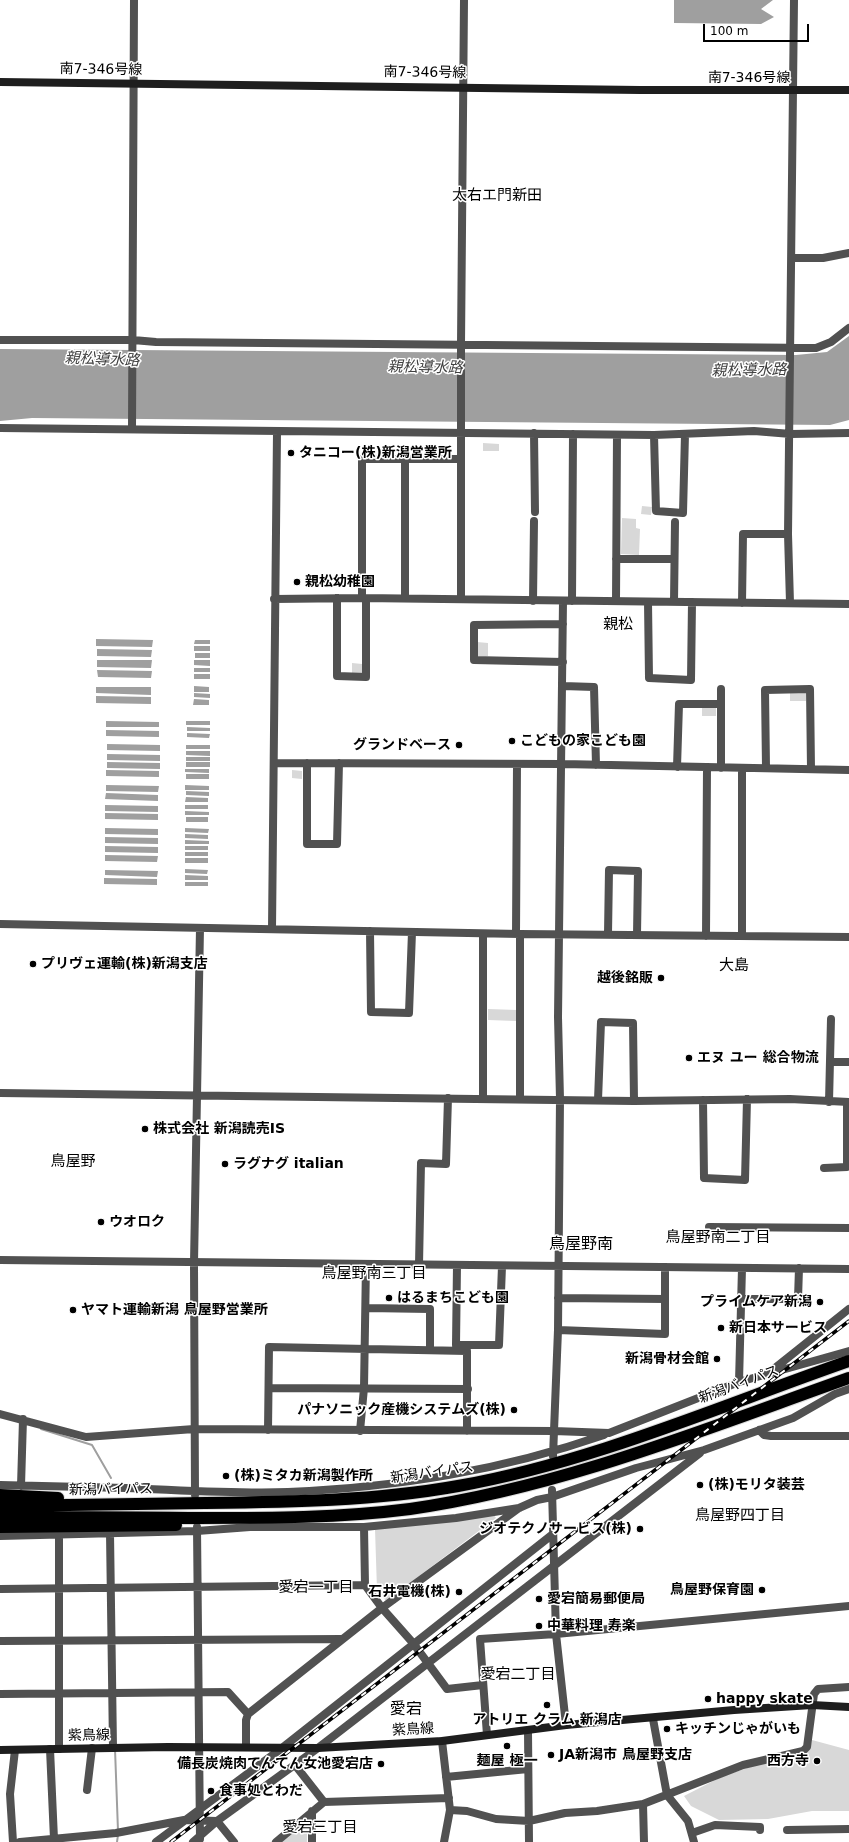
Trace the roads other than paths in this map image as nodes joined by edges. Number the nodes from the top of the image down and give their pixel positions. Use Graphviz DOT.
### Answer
graph roads {
  1 [pos="134,0"];
  2 [pos="464,0"];
  3 [pos="794,0"];
  4 [pos="0,82"];
  5 [pos="133,84"];
  6 [pos="464,87"];
  7 [pos="849,90"];
  8 [pos="793,91"];
  9 [pos="849,253"];
  10 [pos="793,258"];
  11 [pos="849,328"];
  12 [pos="0,340"];
  13 [pos="132,342"];
  14 [pos="461,347"];
  15 [pos="791,351"];
  16 [pos="132,426"];
  17 [pos="0,428"];
  18 [pos="460,429"];
  19 [pos="276,432"];
  20 [pos="791,432"];
  21 [pos="534,433"];
  22 [pos="849,433"];
  23 [pos="573,434"];
  24 [pos="685,434"];
  25 [pos="617,435"];
  26 [pos="654,435"];
  27 [pos="405,459"];
  28 [pos="460,459"];
  29 [pos="675,522"];
  30 [pos="788,534"];
  31 [pos="674,558"];
  32 [pos="616,559"];
  33 [pos="337,598"];
  34 [pos="364,598"];
  35 [pos="405,598"];
  36 [pos="274,599"];
  37 [pos="461,599"];
  38 [pos="533,601"];
  39 [pos="568,601"];
  40 [pos="616,601"];
  41 [pos="648,602"];
  42 [pos="674,602"];
  43 [pos="692,602"];
  44 [pos="742,603"];
  45 [pos="790,603"];
  46 [pos="849,604"];
  47 [pos="563,624"];
  48 [pos="563,662"];
  49 [pos="563,686"];
  50 [pos="721,690"];
  51 [pos="721,704"];
  52 [pos="274,763"];
  53 [pos="308,763"];
  54 [pos="339,763"];
  55 [pos="517,764"];
  56 [pos="563,764"];
  57 [pos="596,765"];
  58 [pos="677,767"];
  59 [pos="707,767"];
  60 [pos="721,768"];
  61 [pos="742,768"];
  62 [pos="766,768"];
  63 [pos="811,769"];
  64 [pos="849,770"];
  65 [pos="0,924"];
  66 [pos="200,928"];
  67 [pos="272,929"];
  68 [pos="370,931"];
  69 [pos="412,932"];
  70 [pos="483,934"];
  71 [pos="518,934"];
  72 [pos="560,934"];
  73 [pos="608,934"];
  74 [pos="637,935"];
  75 [pos="706,936"];
  76 [pos="742,936"];
  77 [pos="849,937"];
  78 [pos="831,1019"];
  79 [pos="830,1062"];
  80 [pos="849,1062"];
  81 [pos="0,1093"];
  82 [pos="197,1095"];
  83 [pos="448,1098"];
  84 [pos="483,1098"];
  85 [pos="520,1099"];
  86 [pos="560,1099"];
  87 [pos="747,1099"];
  88 [pos="598,1100"];
  89 [pos="703,1100"];
  90 [pos="634,1101"];
  91 [pos="829,1102"];
  92 [pos="848,1102"];
  93 [pos="824,1168"];
  94 [pos="710,1227"];
  95 [pos="849,1228"];
  96 [pos="0,1260"];
  97 [pos="194,1263"];
  98 [pos="366,1264"];
  99 [pos="419,1265"];
  100 [pos="457,1266"];
  101 [pos="502,1266"];
  102 [pos="558,1266"];
  103 [pos="665,1267"];
  104 [pos="742,1268"];
  105 [pos="799,1268"];
  106 [pos="849,1269"];
  107 [pos="558,1298"];
  108 [pos="665,1299"];
  109 [pos="742,1300"];
  110 [pos="367,1308"];
  111 [pos="849,1309"];
  112 [pos="558,1330"];
  113 [pos="364,1349"];
  114 [pos="430,1350"];
  115 [pos="849,1351"];
  116 [pos="849,1361"];
  117 [pos="768,1374"];
  118 [pos="849,1378"];
  119 [pos="739,1382"];
  120 [pos="269,1388"];
  121 [pos="364,1388"];
  122 [pos="468,1389"];
  123 [pos="849,1389"];
  124 [pos="0,1414"];
  125 [pos="23,1419"];
  126 [pos="194,1429"];
  127 [pos="268,1430"];
  128 [pos="759,1430"];
  129 [pos="360,1431"];
  130 [pos="467,1431"];
  131 [pos="554,1431"];
  132 [pos="609,1434"];
  133 [pos="849,1436"];
  134 [pos="704,1450"];
  135 [pos="553,1454"];
  136 [pos="0,1485"];
  137 [pos="21,1486"];
  138 [pos="194,1493"];
  139 [pos="552,1493"];
  140 [pos="0,1495"];
  141 [pos="236,1503"];
  142 [pos="0,1506"];
  143 [pos="519,1508"];
  144 [pos="0,1516"];
  145 [pos="243,1518"];
  146 [pos="0,1527"];
  147 [pos="364,1527"];
  148 [pos="197,1529"];
  149 [pos="110,1533"];
  150 [pos="59,1534"];
  151 [pos="553,1534"];
  152 [pos="0,1536"];
  153 [pos="554,1565"];
  154 [pos="365,1585"];
  155 [pos="198,1587"];
  156 [pos="111,1588"];
  157 [pos="0,1589"];
  158 [pos="60,1589"];
  159 [pos="849,1606"];
  160 [pos="382,1608"];
  161 [pos="556,1634"];
  162 [pos="198,1638"];
  163 [pos="341,1639"];
  164 [pos="112,1640"];
  165 [pos="0,1641"];
  166 [pos="60,1641"];
  167 [pos="413,1643"];
  168 [pos="427,1663"];
  169 [pos="484,1685"];
  170 [pos="849,1687"];
  171 [pos="199,1692"];
  172 [pos="60,1693"];
  173 [pos="0,1694"];
  174 [pos="112,1694"];
  175 [pos="812,1705"];
  176 [pos="849,1707"];
  177 [pos="248,1714"];
  178 [pos="653,1719"];
  179 [pos="566,1725"];
  180 [pos="528,1732"];
  181 [pos="487,1736"];
  182 [pos="442,1741"];
  183 [pos="199,1747"];
  184 [pos="246,1747"];
  185 [pos="92,1748"];
  186 [pos="113,1748"];
  187 [pos="282,1748"];
  188 [pos="318,1748"];
  189 [pos="54,1749"];
  190 [pos="0,1750"];
  191 [pos="15,1750"];
  192 [pos="295,1765"];
  193 [pos="528,1769"];
  194 [pos="446,1776"];
  195 [pos="87,1790"];
  196 [pos="667,1795"];
  197 [pos="449,1798"];
  198 [pos="324,1802"];
  199 [pos="643,1804"];
  200 [pos="200,1808"];
  201 [pos="450,1810"];
  202 [pos="312,1811"];
  203 [pos="184,1820"];
  204 [pos="529,1820"];
  205 [pos="217,1821"];
  206 [pos="200,1822"];
  207 [pos="849,1829"];
  208 [pos="760,1830"];
  209 [pos="787,1830"];
  210 [pos="693,1838"];
  211 [pos="54,1839"];
  212 [pos="198,1840"];
  213 [pos="14,1842"];
  214 [pos="23,1842"];
  215 [pos="156,1842"];
  216 [pos="234,1842"];
  217 [pos="276,1842"];
  218 [pos="312,1842"];
  219 [pos="444,1842"];
  220 [pos="529,1842"];
  221 [pos="644,1842"];
  1 -- 5 [label="street"];
  2 -- 6 [label="street"];
  3 -- 8 [label="street"];
  4 -- 5 [label="street, 南7-346号線"];
  5 -- 6 [label="street, 南7-346号線"];
  5 -- 13 [label="street"];
  6 -- 8 [label="street, 南7-346号線"];
  6 -- 14 [label="street"];
  7 -- 8 [label="street, 南7-346号線"];
  8 -- 10 [label="street"];
  9 -- 10 [label="street"];
  10 -- 15 [label="street"];
  11 -- 15 [label="street"];
  12 -- 13 [label="street"];
  13 -- 14 [label="street"];
  13 -- 16 [label="street"];
  14 -- 15 [label="street"];
  14 -- 18 [label="street"];
  15 -- 20 [label="street"];
  16 -- 17 [label="street"];
  16 -- 19 [label="street"];
  18 -- 19 [label="street"];
  18 -- 21 [label="street"];
  18 -- 28 [label="street"];
  19 -- 36 [label="street"];
  20 -- 22 [label="street"];
  20 -- 24 [label="street"];
  20 -- 30 [label="street"];
  21 -- 23 [label="street"];
  21 -- 38 [label="street"];
  23 -- 25 [label="street"];
  23 -- 39 [label="street"];
  24 -- 26 [label="street"];
  24 -- 26 [label="street"];
  25 -- 26 [label="street"];
  25 -- 32 [label="street"];
  27 -- 28 [label="street"];
  27 -- 34 [label="street"];
  27 -- 35 [label="street"];
  28 -- 37 [label="street"];
  29 -- 31 [label="street"];
  30 -- 44 [label="street"];
  30 -- 45 [label="street"];
  31 -- 32 [label="street"];
  31 -- 42 [label="street"];
  32 -- 40 [label="street"];
  33 -- 34 [label="street"];
  33 -- 34 [label="street"];
  33 -- 36 [label="street"];
  34 -- 35 [label="street"];
  35 -- 37 [label="street"];
  36 -- 52 [label="street"];
  37 -- 38 [label="street"];
  38 -- 39 [label="street"];
  39 -- 40 [label="street"];
  39 -- 47 [label="street"];
  40 -- 41 [label="street"];
  41 -- 42 [label="street"];
  41 -- 43 [label="street"];
  42 -- 43 [label="street"];
  43 -- 44 [label="street"];
  44 -- 45 [label="street"];
  45 -- 46 [label="street"];
  47 -- 48 [label="street"];
  47 -- 48 [label="street"];
  48 -- 49 [label="street"];
  49 -- 56 [label="street"];
  49 -- 57 [label="street"];
  50 -- 51 [label="street"];
  51 -- 58 [label="street"];
  51 -- 60 [label="street"];
  52 -- 53 [label="street"];
  52 -- 67 [label="street"];
  53 -- 54 [label="street"];
  53 -- 54 [label="street"];
  54 -- 55 [label="street"];
  55 -- 56 [label="street"];
  55 -- 71 [label="street"];
  56 -- 57 [label="street"];
  56 -- 72 [label="street"];
  57 -- 58 [label="street"];
  58 -- 59 [label="street"];
  59 -- 60 [label="street"];
  59 -- 75 [label="street"];
  60 -- 61 [label="street"];
  61 -- 62 [label="street"];
  61 -- 76 [label="street"];
  62 -- 63 [label="street"];
  62 -- 63 [label="street"];
  63 -- 64 [label="street"];
  65 -- 66 [label="street"];
  66 -- 67 [label="street"];
  66 -- 82 [label="street"];
  67 -- 68 [label="street"];
  68 -- 69 [label="street"];
  68 -- 69 [label="street"];
  69 -- 70 [label="street"];
  70 -- 71 [label="street"];
  70 -- 84 [label="street"];
  71 -- 72 [label="street"];
  71 -- 85 [label="street"];
  72 -- 73 [label="street"];
  72 -- 86 [label="street"];
  73 -- 74 [label="street"];
  73 -- 74 [label="street"];
  74 -- 75 [label="street"];
  75 -- 76 [label="street"];
  76 -- 77 [label="street"];
  78 -- 79 [label="street"];
  79 -- 80 [label="street"];
  79 -- 91 [label="street"];
  81 -- 82 [label="street"];
  82 -- 83 [label="street"];
  82 -- 97 [label="street"];
  83 -- 84 [label="street"];
  83 -- 99 [label="street"];
  84 -- 85 [label="street"];
  85 -- 86 [label="street"];
  86 -- 88 [label="street"];
  86 -- 102 [label="street"];
  87 -- 89 [label="street"];
  87 -- 89 [label="street"];
  87 -- 91 [label="street"];
  88 -- 90 [label="street"];
  88 -- 90 [label="street"];
  89 -- 90 [label="street"];
  91 -- 92 [label="street"];
  92 -- 93 [label="street"];
  94 -- 95 [label="street"];
  96 -- 97 [label="street"];
  97 -- 98 [label="street"];
  97 -- 126 [label="street"];
  98 -- 99 [label="street"];
  98 -- 110 [label="street"];
  99 -- 100 [label="street"];
  100 -- 101 [label="street"];
  100 -- 101 [label="street"];
  101 -- 102 [label="street"];
  102 -- 103 [label="street"];
  102 -- 107 [label="street"];
  103 -- 104 [label="street"];
  103 -- 108 [label="street"];
  104 -- 105 [label="street"];
  104 -- 109 [label="street"];
  105 -- 106 [label="street"];
  105 -- 109 [label="street"];
  107 -- 108 [label="street"];
  107 -- 112 [label="street"];
  108 -- 112 [label="street"];
  109 -- 119 [label="street"];
  110 -- 113 [label="street"];
  110 -- 114 [label="street"];
  111 -- 117 [label="street"];
  112 -- 131 [label="street"];
  113 -- 114 [label="street"];
  113 -- 120 [label="street"];
  113 -- 121 [label="street"];
  114 -- 122 [label="street"];
  115 -- 117 [label="street"];
  116 -- 141 [label="highway, 新潟バイパス"];
  117 -- 119 [label="street"];
  118 -- 145 [label="highway, 新潟バイパス"];
  119 -- 132 [label="street"];
  120 -- 121 [label="street"];
  120 -- 127 [label="street"];
  121 -- 122 [label="street"];
  121 -- 129 [label="street"];
  122 -- 130 [label="street"];
  123 -- 128 [label="street"];
  124 -- 125 [label="street"];
  125 -- 126 [label="street"];
  125 -- 137 [label="street"];
  126 -- 127 [label="street"];
  126 -- 138 [label="street"];
  127 -- 129 [label="street"];
  128 -- 133 [label="street"];
  128 -- 134 [label="street"];
  129 -- 130 [label="street"];
  130 -- 131 [label="street"];
  131 -- 132 [label="street"];
  131 -- 135 [label="street"];
  132 -- 135 [label="street"];
  134 -- 139 [label="street"];
  134 -- 153 [label="street"];
  135 -- 138 [label="street"];
  136 -- 137 [label="street"];
  137 -- 138 [label="street"];
  139 -- 143 [label="street"];
  139 -- 151 [label="street"];
  140 -- 141 [label="highway"];
  141 -- 142 [label="highway, 新潟バイパス"];
  143 -- 147 [label="street"];
  143 -- 160 [label="street"];
  144 -- 145 [label="highway, 新潟バイパス"];
  145 -- 146 [label="highway"];
  147 -- 148 [label="street"];
  147 -- 154 [label="street"];
  148 -- 149 [label="street"];
  148 -- 155 [label="street"];
  149 -- 150 [label="street"];
  149 -- 156 [label="street"];
  150 -- 152 [label="street"];
  150 -- 158 [label="street"];
  151 -- 153 [label="street"];
  151 -- 167 [label="street"];
  153 -- 161 [label="street"];
  153 -- 168 [label="street"];
  154 -- 155 [label="street"];
  154 -- 160 [label="street"];
  155 -- 156 [label="street"];
  155 -- 162 [label="street"];
  156 -- 158 [label="street"];
  156 -- 164 [label="street"];
  157 -- 158 [label="street"];
  158 -- 166 [label="street"];
  159 -- 161 [label="street"];
  160 -- 163 [label="street"];
  160 -- 167 [label="street"];
  161 -- 169 [label="street"];
  161 -- 179 [label="street"];
  162 -- 163 [label="street"];
  162 -- 164 [label="street"];
  162 -- 171 [label="street"];
  163 -- 177 [label="street"];
  164 -- 166 [label="street"];
  164 -- 174 [label="street"];
  165 -- 166 [label="street"];
  166 -- 172 [label="street"];
  167 -- 168 [label="street"];
  167 -- 187 [label="street"];
  168 -- 169 [label="street"];
  168 -- 188 [label="street"];
  169 -- 181 [label="street"];
  170 -- 175 [label="street"];
  171 -- 174 [label="street"];
  171 -- 177 [label="street"];
  171 -- 183 [label="street"];
  172 -- 173 [label="street"];
  172 -- 174 [label="street"];
  172 -- 189 [label="street"];
  174 -- 186 [label="street"];
  175 -- 176 [label="street, 紫鳥線"];
  175 -- 178 [label="street, 紫鳥線"];
  175 -- 196 [label="street"];
  177 -- 184 [label="street"];
  178 -- 179 [label="street, 紫鳥線"];
  178 -- 196 [label="street"];
  179 -- 180 [label="street, 紫鳥線"];
  180 -- 181 [label="street, 紫鳥線"];
  180 -- 193 [label="street"];
  181 -- 182 [label="street, 紫鳥線"];
  182 -- 188 [label="street, 紫鳥線"];
  182 -- 194 [label="street"];
  183 -- 184 [label="street, 紫鳥線"];
  183 -- 186 [label="street, 紫鳥線"];
  183 -- 200 [label="street"];
  184 -- 187 [label="street, 紫鳥線"];
  185 -- 186 [label="street, 紫鳥線"];
  185 -- 189 [label="street, 紫鳥線"];
  185 -- 195 [label="street"];
  187 -- 188 [label="street, 紫鳥線"];
  187 -- 200 [label="street"];
  188 -- 192 [label="street"];
  189 -- 191 [label="street, 紫鳥線"];
  189 -- 211 [label="street"];
  190 -- 191 [label="street, 紫鳥線"];
  191 -- 213 [label="street"];
  192 -- 198 [label="street"];
  192 -- 205 [label="street"];
  193 -- 194 [label="street"];
  193 -- 204 [label="street"];
  194 -- 197 [label="street"];
  196 -- 199 [label="street"];
  196 -- 210 [label="street"];
  197 -- 198 [label="street"];
  197 -- 201 [label="street"];
  198 -- 202 [label="street"];
  199 -- 204 [label="street"];
  199 -- 221 [label="street"];
  200 -- 203 [label="street"];
  200 -- 206 [label="street"];
  201 -- 204 [label="street"];
  201 -- 219 [label="street"];
  202 -- 217 [label="street"];
  202 -- 218 [label="street"];
  203 -- 206 [label="street"];
  203 -- 211 [label="street"];
  203 -- 215 [label="street"];
  204 -- 220 [label="street"];
  205 -- 206 [label="street"];
  205 -- 212 [label="street"];
  205 -- 216 [label="street"];
  206 -- 212 [label="street"];
  207 -- 209 [label="street"];
  208 -- 210 [label="street"];
  211 -- 214 [label="street"];
}
